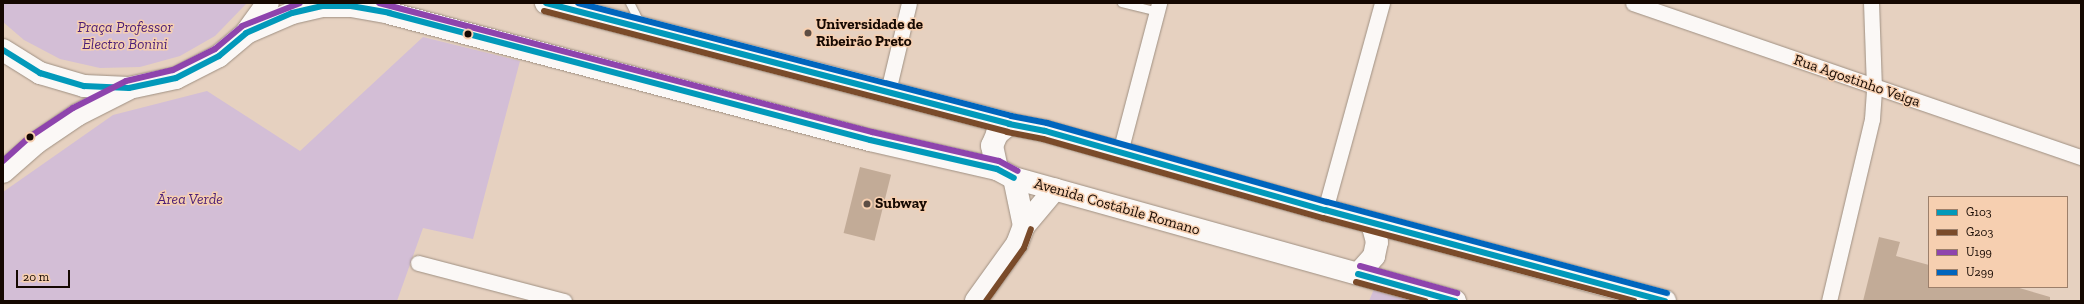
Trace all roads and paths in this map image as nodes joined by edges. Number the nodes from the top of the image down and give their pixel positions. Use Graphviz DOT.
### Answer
graph roads {
  1 [pos="268,3"];
  2 [pos="546,3"];
  3 [pos="630,3"];
  4 [pos="909,3"];
  5 [pos="1122,3"];
  6 [pos="1382,3"];
  7 [pos="1634,3"];
  8 [pos="1871,3"];
  9 [pos="1158,8"];
  10 [pos="642,27"];
  11 [pos="246,33"];
  12 [pos="3,50"];
  13 [pos="129,88"];
  14 [pos="1874,88"];
  15 [pos="888,91"];
  16 [pos="1009,124"];
  17 [pos="1120,152"];
  18 [pos="2081,157"];
  19 [pos="3,172"];
  20 [pos="1006,174"];
  21 [pos="1055,190"];
  22 [pos="1325,210"];
  23 [pos="1372,223"];
  24 [pos="1024,226"];
  25 [pos="418,264"];
  26 [pos="1358,274"];
  27 [pos="564,301"];
  28 [pos="976,301"];
  29 [pos="1455,301"];
  30 [pos="1665,301"];
  31 [pos="1829,301"];
  1 -- 11 [label="main road"];
  2 -- 10 [label="main road"];
  3 -- 10 [label="lane"];
  4 -- 15 [label="street"];
  5 -- 9 [label="lane"];
  6 -- 22 [label="street"];
  7 -- 14 [label="street, Rua Agostinho Veiga"];
  8 -- 14 [label="street"];
  9 -- 17 [label="street"];
  10 -- 15 [label="main road"];
  11 -- 13 [label="main road"];
  11 -- 20 [label="main road, Avenida Costábile Romano"];
  12 -- 13 [label="main road"];
  13 -- 19 [label="main road"];
  14 -- 18 [label="street, Rua Agostinho Veiga"];
  14 -- 31 [label="street"];
  15 -- 16 [label="main road"];
  16 -- 17 [label="main road"];
  16 -- 20 [label="main road"];
  17 -- 22 [label="main road"];
  20 -- 21 [label="main road, Avenida Costábile Romano"];
  20 -- 24 [label="main road"];
  21 -- 24 [label="main road"];
  21 -- 26 [label="main road, Avenida Costábile Romano"];
  22 -- 23 [label="main road"];
  23 -- 26 [label="main road"];
  23 -- 30 [label="main road"];
  24 -- 28 [label="main road"];
  25 -- 27 [label="street"];
  26 -- 29 [label="main road, Avenida Costábile Romano"];
}
